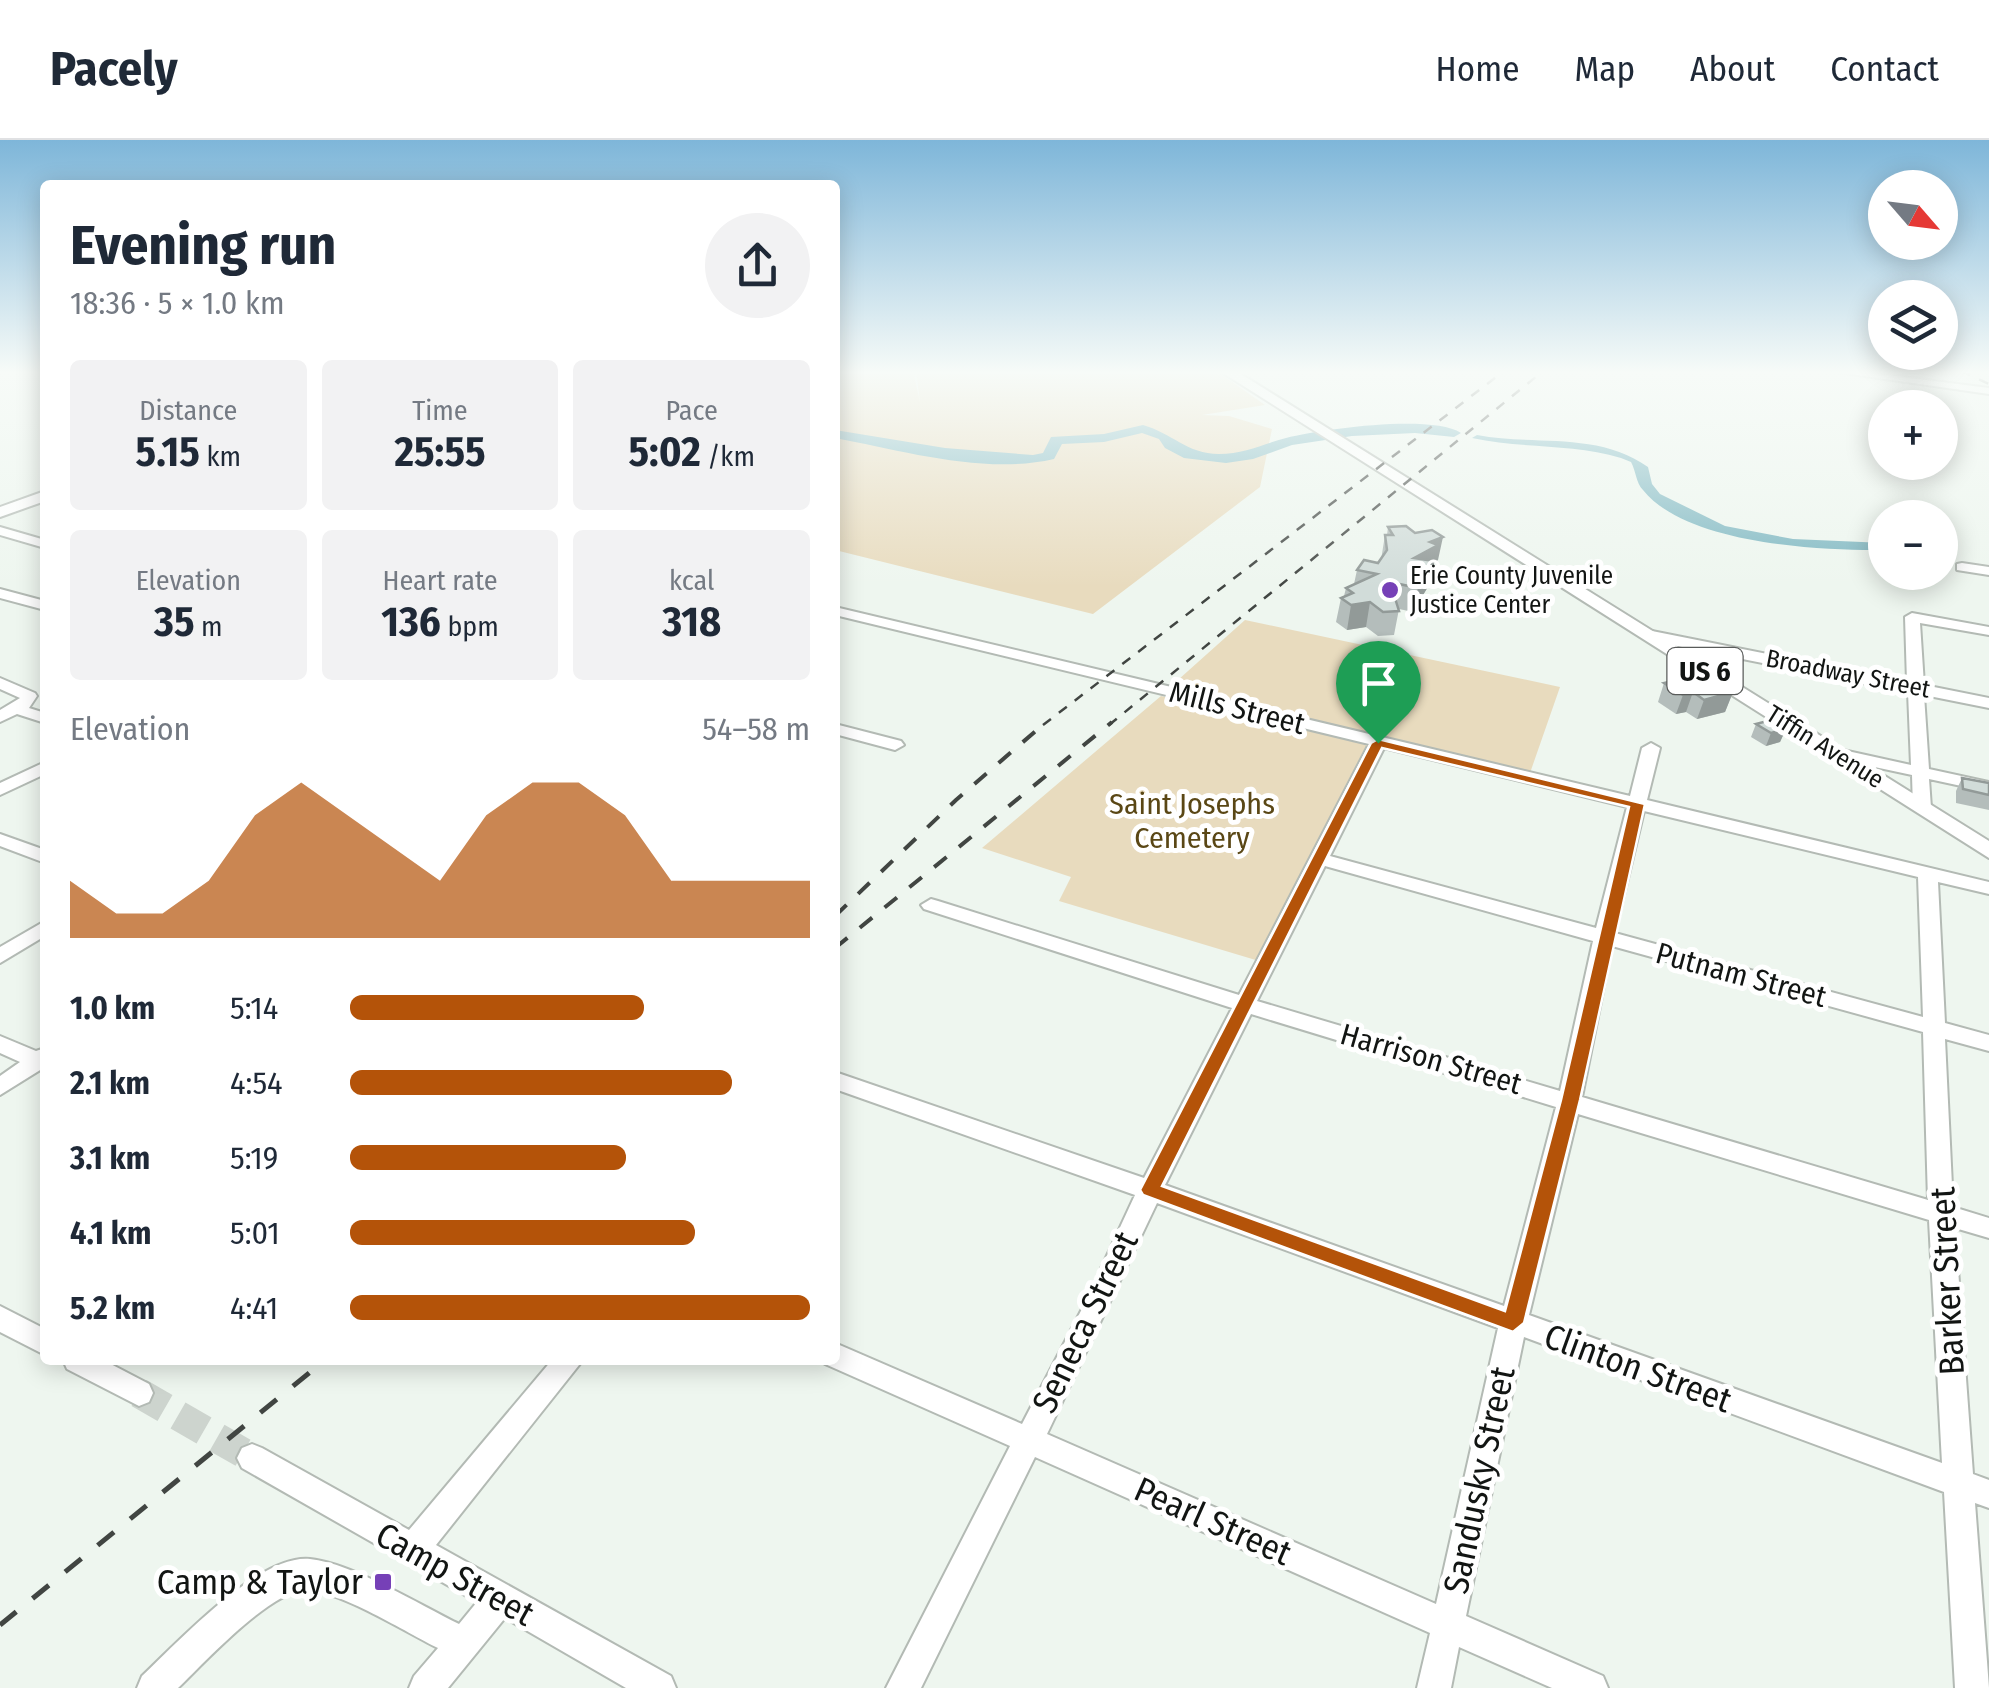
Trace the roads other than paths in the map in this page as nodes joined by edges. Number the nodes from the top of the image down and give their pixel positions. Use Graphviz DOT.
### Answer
graph roads {
  1 [pos="1346,443"];
  2 [pos="40,498"];
  3 [pos="0,512"];
  4 [pos="0,532"];
  5 [pos="40,543"];
  6 [pos="1962,567"];
  7 [pos="1989,572"];
  8 [pos="0,593"];
  9 [pos="40,605"];
  10 [pos="840,613"];
  11 [pos="1989,631"];
  12 [pos="1647,635"];
  13 [pos="0,683"];
  14 [pos="1916,688"];
  15 [pos="1989,702"];
  16 [pos="8,713"];
  17 [pos="40,717"];
  18 [pos="840,730"];
  19 [pos="1378,743"];
  20 [pos="894,745"];
  21 [pos="1652,748"];
  22 [pos="1834,753"];
  23 [pos="40,770"];
  24 [pos="1921,772"];
  25 [pos="1989,787"];
  26 [pos="0,790"];
  27 [pos="1637,804"];
  28 [pos="1922,808"];
  29 [pos="0,840"];
  30 [pos="1989,851"];
  31 [pos="40,855"];
  32 [pos="1320,859"];
  33 [pos="1928,873"];
  34 [pos="1989,888"];
  35 [pos="932,905"];
  36 [pos="40,930"];
  37 [pos="1604,937"];
  38 [pos="0,956"];
  39 [pos="1245,1005"];
  40 [pos="1936,1029"];
  41 [pos="1989,1043"];
  42 [pos="0,1044"];
  43 [pos="40,1058"];
  44 [pos="40,1059"];
  45 [pos="840,1082"];
  46 [pos="0,1087"];
  47 [pos="1570,1100"];
  48 [pos="1150,1190"];
  49 [pos="1941,1213"];
  50 [pos="1989,1228"];
  51 [pos="0,1318"];
  52 [pos="1513,1323"];
  53 [pos="40,1340"];
  54 [pos="840,1356"];
  55 [pos="86,1365"];
  56 [pos="565,1365"];
  57 [pos="139,1394"];
  58 [pos="1027,1439"];
  59 [pos="252,1458"];
  60 [pos="1959,1484"];
  61 [pos="1989,1494"];
  62 [pos="412,1550"];
  63 [pos="500,1599"];
  64 [pos="1448,1625"];
  65 [pos="464,1643"];
  66 [pos="154,1688"];
  67 [pos="426,1688"];
  68 [pos="659,1688"];
  69 [pos="903,1688"];
  70 [pos="1434,1688"];
  71 [pos="1591,1688"];
  72 [pos="1972,1688"];
  1 -- 12 [label="main road, Tiffin Avenue / US 6"];
  2 -- 3 [label="main road"];
  4 -- 5 [label="street"];
  6 -- 7 [label="street"];
  8 -- 9 [label="street"];
  10 -- 19 [label="street, Mills Street"];
  11 -- 14 [label="street"];
  12 -- 14 [label="street, Broadway Street"];
  12 -- 22 [label="main road, Tiffin Avenue / US 6"];
  13 -- 16 [label="street"];
  14 -- 15 [label="street, Broadway Street"];
  14 -- 24 [label="street"];
  16 -- 17 [label="street"];
  18 -- 20 [label="street"];
  19 -- 27 [label="street, Mills Street"];
  19 -- 32 [label="street, Seneca Street"];
  21 -- 27 [label="street, Sandusky Street"];
  22 -- 24 [label="street"];
  22 -- 28 [label="main road, Tiffin Avenue / US 6"];
  23 -- 26 [label="street"];
  24 -- 25 [label="street"];
  24 -- 28 [label="street"];
  27 -- 33 [label="street, Mills Street"];
  27 -- 37 [label="street, Sandusky Street"];
  28 -- 30 [label="main road, Tiffin Avenue / US 6"];
  29 -- 31 [label="street"];
  32 -- 37 [label="street, Putnam Street"];
  32 -- 39 [label="street, Seneca Street"];
  33 -- 34 [label="street, Mills Street"];
  33 -- 40 [label="street, Barker Street"];
  35 -- 39 [label="street, Harrison Street"];
  36 -- 38 [label="street"];
  37 -- 40 [label="street, Putnam Street"];
  37 -- 47 [label="street, Sandusky Street"];
  39 -- 47 [label="street, Harrison Street"];
  39 -- 48 [label="street, Seneca Street"];
  40 -- 41 [label="street, Putnam Street"];
  40 -- 49 [label="street, Barker Street"];
  42 -- 43 [label="street"];
  44 -- 46 [label="street"];
  45 -- 48 [label="street, Clinton Street"];
  47 -- 49 [label="street, Harrison Street"];
  47 -- 52 [label="street, Sandusky Street"];
  48 -- 52 [label="street, Clinton Street"];
  48 -- 58 [label="street, Seneca Street"];
  49 -- 50 [label="street, Harrison Street"];
  49 -- 60 [label="street, Barker Street"];
  51 -- 53 [label="street"];
  52 -- 60 [label="street, Clinton Street"];
  52 -- 64 [label="street, Sandusky Street"];
  54 -- 58 [label="street, Pearl Street"];
  55 -- 57 [label="street"];
  56 -- 62 [label="street"];
  58 -- 64 [label="street, Pearl Street"];
  58 -- 69 [label="street, Seneca Street"];
  59 -- 62 [label="street, Camp Street"];
  60 -- 61 [label="street, Clinton Street"];
  60 -- 72 [label="street, Barker Street"];
  62 -- 63 [label="street, Camp Street"];
  63 -- 65 [label="street"];
  63 -- 68 [label="street, Camp Street"];
  64 -- 70 [label="street, Sandusky Street"];
  64 -- 71 [label="street, Pearl Street"];
  65 -- 66 [label="street"];
  65 -- 67 [label="street"];
}
